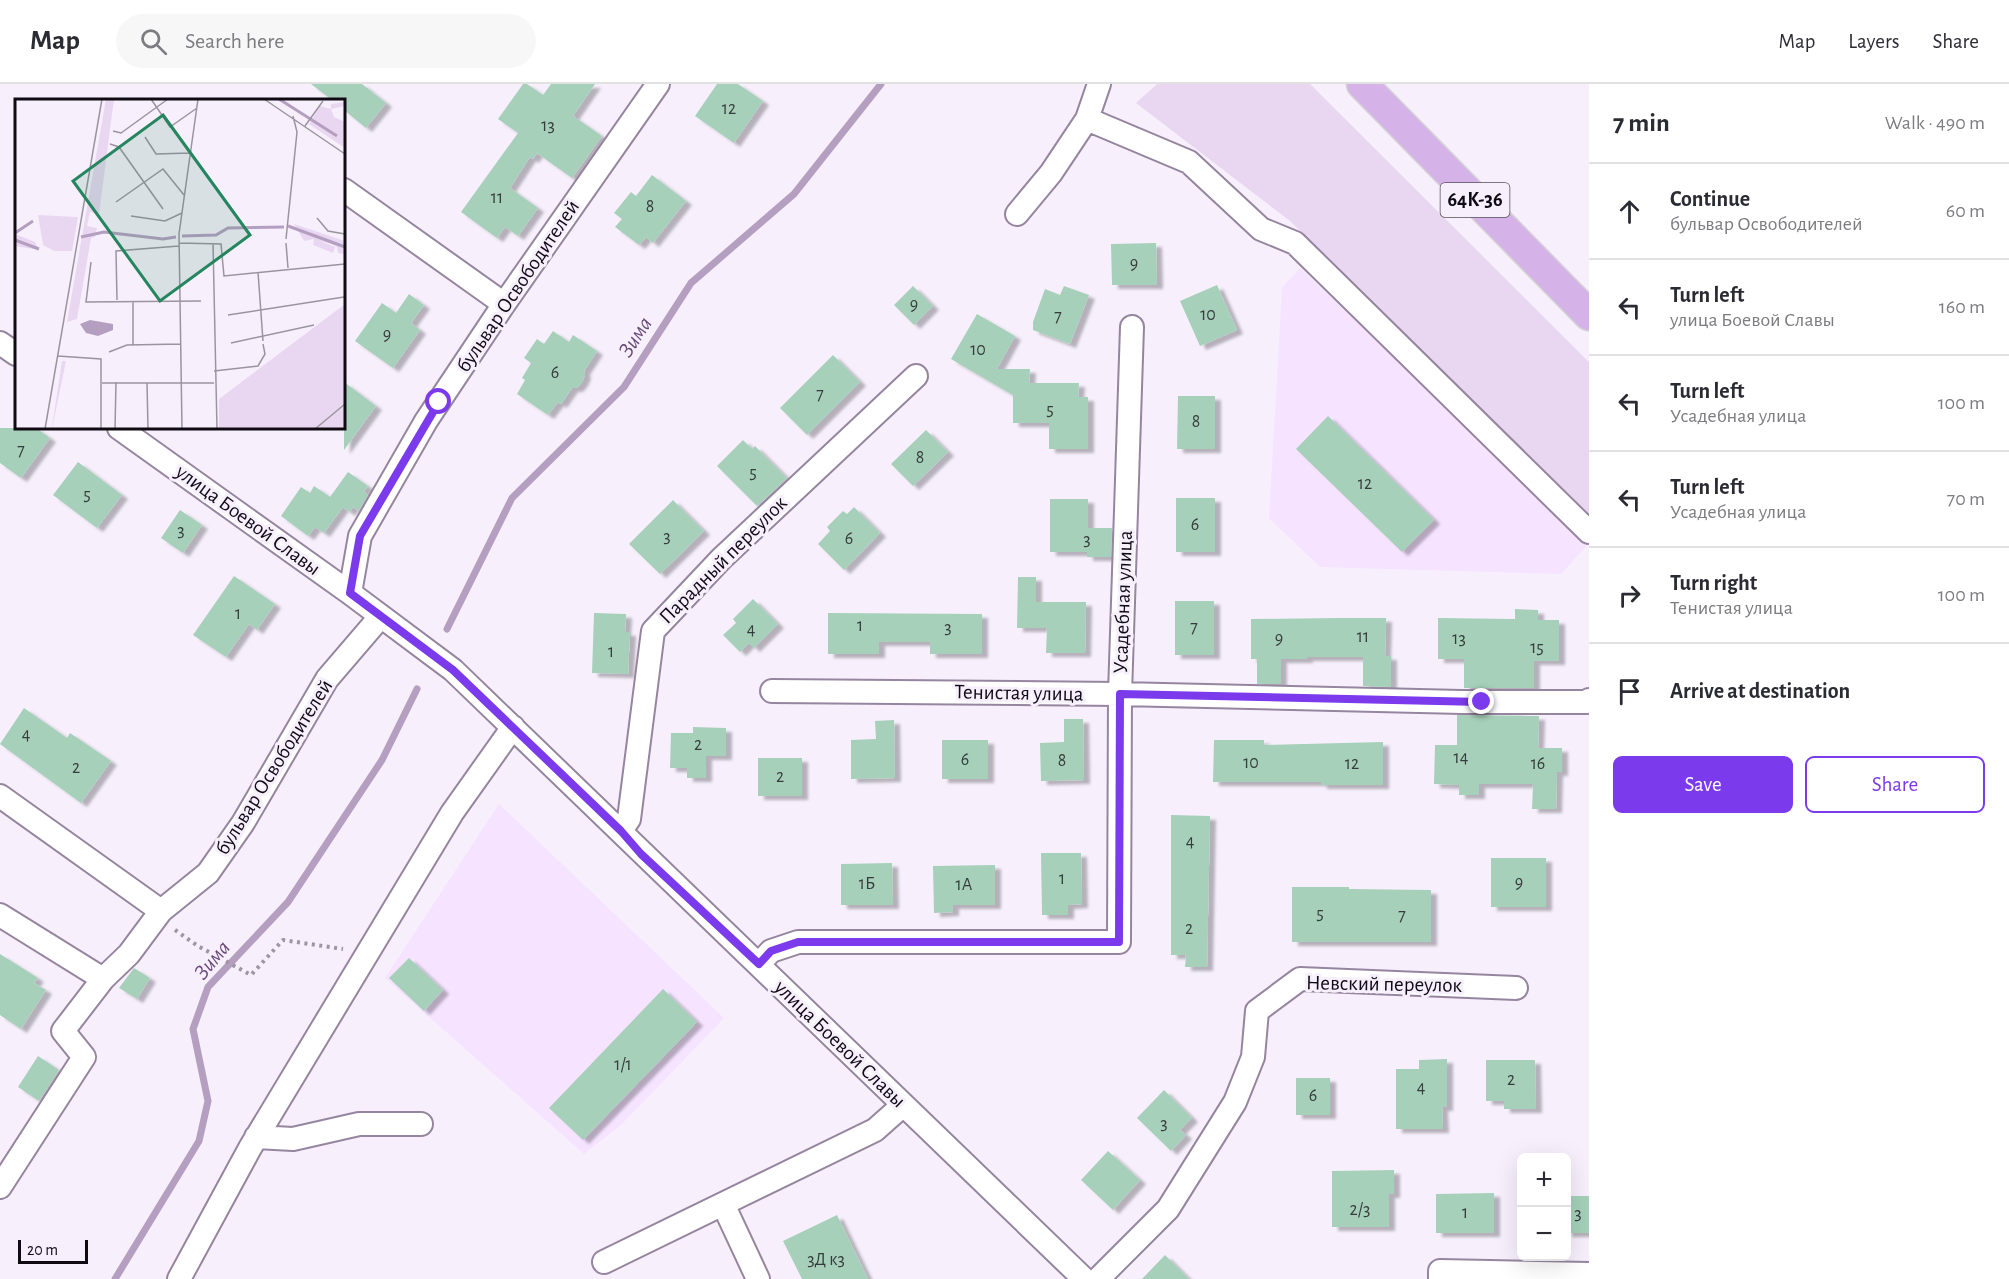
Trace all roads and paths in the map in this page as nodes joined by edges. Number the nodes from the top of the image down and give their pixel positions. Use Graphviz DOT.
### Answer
graph roads {
  1 [pos="658,84"];
  2 [pos="1099,84"];
  3 [pos="1362,84"];
  4 [pos="1087,119"];
  5 [pos="345,191"];
  6 [pos="1017,214"];
  7 [pos="504,304"];
  8 [pos="1589,315"];
  9 [pos="1132,327"];
  10 [pos="0,343"];
  11 [pos="15,353"];
  12 [pos="916,376"];
  13 [pos="120,429"];
  14 [pos="1589,532"];
  15 [pos="350,593"];
  16 [pos="381,616"];
  17 [pos="772,691"];
  18 [pos="1120,694"];
  19 [pos="1589,700"];
  20 [pos="513,727"];
  21 [pos="0,796"];
  22 [pos="621,831"];
  23 [pos="159,914"];
  24 [pos="0,915"];
  25 [pos="367,953"];
  26 [pos="759,964"];
  27 [pos="103,979"];
  28 [pos="1516,988"];
  29 [pos="902,1106"];
  30 [pos="421,1124"];
  31 [pos="256,1137"];
  32 [pos="0,1187"];
  33 [pos="723,1204"];
  34 [pos="604,1262"];
  35 [pos="1589,1274"];
  36 [pos="179,1279"];
  37 [pos="758,1279"];
  38 [pos="1084,1279"];
  39 [pos="1098,1279"];
  40 [pos="1440,1279"];
  1 -- 7 [label="street, бульвар Освободителей"];
  2 -- 4 [label="street"];
  3 -- 8 [label="main road, 64К-36"];
  4 -- 6 [label="street"];
  4 -- 14 [label="street"];
  5 -- 7 [label="street"];
  7 -- 15 [label="street, бульвар Освободителей"];
  9 -- 18 [label="street, Усадебная улица"];
  10 -- 11 [label="street"];
  12 -- 22 [label="street, Парадный переулок"];
  13 -- 15 [label="street, улица Боевой Славы"];
  15 -- 16 [label="street, улица Боевой Славы"];
  16 -- 20 [label="street, улица Боевой Славы"];
  16 -- 23 [label="street, бульвар Освободителей"];
  17 -- 18 [label="street, Тенистая улица"];
  18 -- 19 [label="street, Тенистая улица"];
  18 -- 26 [label="street, Усадебная улица"];
  20 -- 22 [label="street, улица Боевой Славы"];
  20 -- 25 [label="street"];
  21 -- 23 [label="street"];
  22 -- 26 [label="street, улица Боевой Славы"];
  23 -- 25 [label="path"];
  23 -- 27 [label="street, бульвар Освободителей"];
  24 -- 27 [label="street"];
  25 -- 31 [label="street"];
  26 -- 29 [label="street, улица Боевой Славы"];
  27 -- 32 [label="street, бульвар Освободителей"];
  28 -- 39 [label="street, Невский переулок"];
  29 -- 33 [label="street"];
  29 -- 38 [label="street, улица Боевой Славы"];
  30 -- 31 [label="street"];
  31 -- 36 [label="street"];
  33 -- 34 [label="street"];
  33 -- 37 [label="street"];
  35 -- 40 [label="street"];
}
